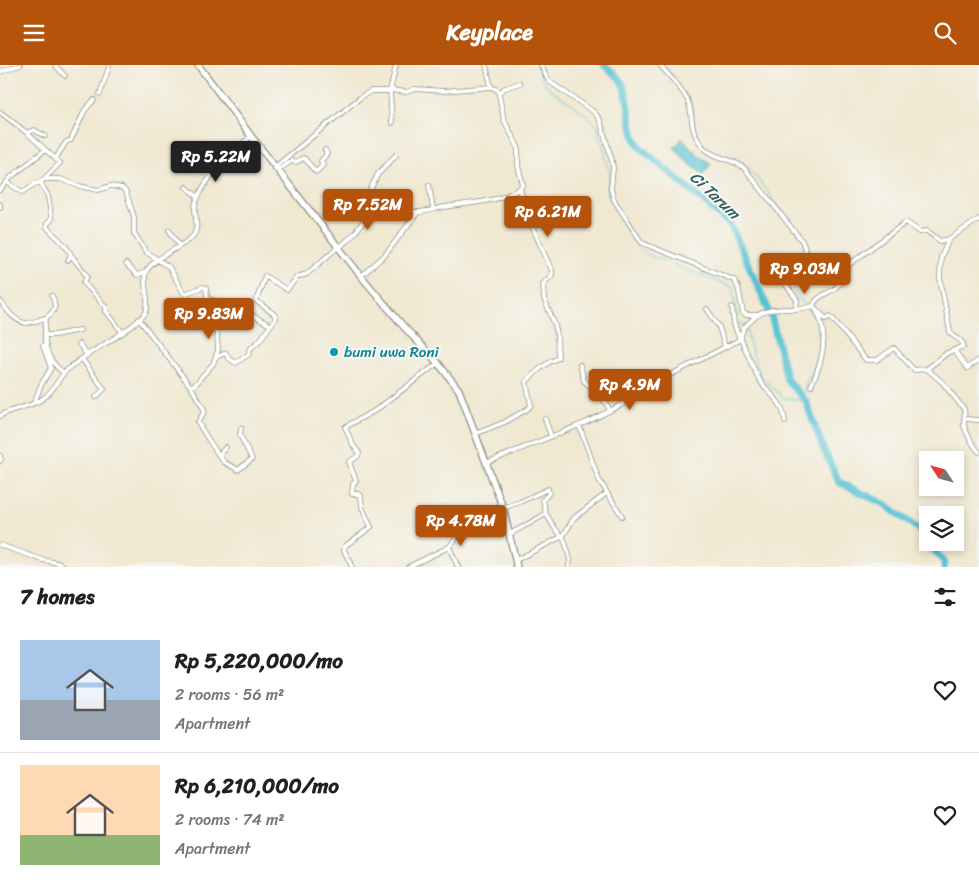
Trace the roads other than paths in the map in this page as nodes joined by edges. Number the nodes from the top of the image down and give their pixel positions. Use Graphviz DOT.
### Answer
graph roads {
  1 [pos="20,65"];
  2 [pos="55,65"];
  3 [pos="198,65"];
  4 [pos="396,65"];
  5 [pos="486,65"];
  6 [pos="541,65"];
  7 [pos="660,65"];
  8 [pos="108,66"];
  9 [pos="0,71"];
  10 [pos="65,76"];
  11 [pos="520,83"];
  12 [pos="490,87"];
  13 [pos="390,90"];
  14 [pos="499,93"];
  15 [pos="100,94"];
  16 [pos="94,100"];
  17 [pos="0,112"];
  18 [pos="392,123"];
  19 [pos="28,133"];
  20 [pos="44,136"];
  21 [pos="251,136"];
  22 [pos="45,149"];
  23 [pos="325,150"];
  24 [pos="396,155"];
  25 [pos="56,158"];
  26 [pos="277,168"];
  27 [pos="45,179"];
  28 [pos="7,182"];
  29 [pos="41,182"];
  30 [pos="429,185"];
  31 [pos="186,187"];
  32 [pos="520,189"];
  33 [pos="0,190"];
  34 [pos="198,197"];
  35 [pos="380,199"];
  36 [pos="433,209"];
  37 [pos="418,212"];
  38 [pos="979,219"];
  39 [pos="169,230"];
  40 [pos="949,239"];
  41 [pos="179,245"];
  42 [pos="339,247"];
  43 [pos="71,255"];
  44 [pos="68,260"];
  45 [pos="159,260"];
  46 [pos="126,264"];
  47 [pos="146,273"];
  48 [pos="361,275"];
  49 [pos="52,296"];
  50 [pos="208,299"];
  51 [pos="0,301"];
  52 [pos="732,307"];
  53 [pos="813,307"];
  54 [pos="707,309"];
  55 [pos="796,309"];
  56 [pos="756,315"];
  57 [pos="46,318"];
  58 [pos="139,319"];
  59 [pos="270,325"];
  60 [pos="80,330"];
  61 [pos="122,332"];
  62 [pos="44,335"];
  63 [pos="741,339"];
  64 [pos="79,345"];
  65 [pos="43,346"];
  66 [pos="725,347"];
  67 [pos="954,350"];
  68 [pos="87,355"];
  69 [pos="216,357"];
  70 [pos="82,359"];
  71 [pos="979,360"];
  72 [pos="438,363"];
  73 [pos="580,365"];
  74 [pos="927,369"];
  75 [pos="64,373"];
  76 [pos="811,386"];
  77 [pos="191,387"];
  78 [pos="96,397"];
  79 [pos="34,403"];
  80 [pos="610,411"];
  81 [pos="0,416"];
  82 [pos="545,419"];
  83 [pos="965,419"];
  84 [pos="979,420"];
  85 [pos="785,422"];
  86 [pos="579,425"];
  87 [pos="242,428"];
  88 [pos="475,434"];
  89 [pos="551,436"];
  90 [pos="979,444"];
  91 [pos="226,447"];
  92 [pos="975,447"];
  93 [pos="979,452"];
  94 [pos="219,455"];
  95 [pos="0,456"];
  96 [pos="0,461"];
  97 [pos="486,463"];
  98 [pos="607,493"];
  99 [pos="503,508"];
  100 [pos="546,514"];
  101 [pos="622,516"];
  102 [pos="510,534"];
  103 [pos="563,536"];
  104 [pos="0,545"];
  105 [pos="448,547"];
  106 [pos="517,564"];
  107 [pos="64,567"];
  108 [pos="352,567"];
  109 [pos="408,567"];
  110 [pos="458,567"];
  111 [pos="569,567"];
  1 -- 9 [label="street"];
  2 -- 10 [label="street"];
  3 -- 21 [label="main road"];
  4 -- 13 [label="street"];
  5 -- 12 [label="street"];
  6 -- 56 [label="street"];
  7 -- 55 [label="street"];
  8 -- 15 [label="street"];
  11 -- 14 [label="street"];
  12 -- 13 [label="street"];
  12 -- 14 [label="street"];
  13 -- 18 [label="street"];
  13 -- 26 [label="street"];
  14 -- 32 [label="street"];
  16 -- 25 [label="street"];
  17 -- 19 [label="street"];
  19 -- 20 [label="street"];
  19 -- 22 [label="street"];
  21 -- 26 [label="main road"];
  21 -- 34 [label="street"];
  22 -- 25 [label="street"];
  22 -- 28 [label="street"];
  23 -- 26 [label="street"];
  24 -- 35 [label="street"];
  25 -- 27 [label="street"];
  26 -- 42 [label="main road"];
  27 -- 29 [label="street"];
  27 -- 45 [label="street"];
  28 -- 29 [label="street"];
  28 -- 33 [label="street"];
  29 -- 43 [label="street"];
  30 -- 36 [label="street"];
  31 -- 34 [label="street"];
  32 -- 36 [label="street"];
  32 -- 88 [label="street"];
  34 -- 41 [label="street"];
  35 -- 37 [label="street"];
  35 -- 42 [label="street"];
  36 -- 37 [label="street"];
  37 -- 48 [label="street"];
  38 -- 40 [label="street"];
  39 -- 41 [label="street"];
  40 -- 53 [label="street"];
  40 -- 67 [label="street"];
  41 -- 45 [label="street"];
  42 -- 48 [label="main road"];
  42 -- 59 [label="street"];
  43 -- 44 [label="street"];
  43 -- 61 [label="street"];
  45 -- 47 [label="street"];
  45 -- 50 [label="street"];
  46 -- 47 [label="street"];
  47 -- 58 [label="street"];
  48 -- 72 [label="main road"];
  49 -- 57 [label="street"];
  50 -- 59 [label="street"];
  50 -- 69 [label="street"];
  51 -- 57 [label="street"];
  52 -- 63 [label="street"];
  53 -- 55 [label="street"];
  53 -- 74 [label="street"];
  53 -- 76 [label="street"];
  54 -- 66 [label="street"];
  55 -- 56 [label="street"];
  56 -- 63 [label="street"];
  57 -- 62 [label="street"];
  58 -- 61 [label="street"];
  58 -- 77 [label="street"];
  59 -- 69 [label="street"];
  60 -- 62 [label="street"];
  61 -- 68 [label="street"];
  62 -- 75 [label="street"];
  63 -- 66 [label="street"];
  63 -- 85 [label="street"];
  64 -- 68 [label="street"];
  65 -- 79 [label="street"];
  66 -- 80 [label="street"];
  67 -- 71 [label="street"];
  67 -- 74 [label="street"];
  68 -- 70 [label="street"];
  69 -- 77 [label="street"];
  70 -- 75 [label="street"];
  70 -- 78 [label="street"];
  72 -- 88 [label="main road"];
  72 -- 108 [label="street"];
  73 -- 80 [label="street"];
  74 -- 83 [label="street"];
  75 -- 79 [label="street"];
  77 -- 94 [label="street"];
  79 -- 81 [label="street"];
  80 -- 86 [label="street"];
  82 -- 89 [label="street"];
  83 -- 84 [label="street"];
  83 -- 92 [label="street"];
  86 -- 89 [label="street"];
  86 -- 98 [label="street"];
  87 -- 94 [label="street"];
  88 -- 97 [label="main road"];
  89 -- 97 [label="street"];
  90 -- 92 [label="street"];
  91 -- 94 [label="street"];
  92 -- 93 [label="street"];
  95 -- 96 [label="street"];
  97 -- 99 [label="main road"];
  98 -- 101 [label="street"];
  98 -- 103 [label="street"];
  99 -- 100 [label="street"];
  99 -- 102 [label="main road"];
  99 -- 105 [label="street"];
  100 -- 102 [label="street"];
  100 -- 103 [label="street"];
  102 -- 106 [label="main road"];
  103 -- 106 [label="street"];
  103 -- 111 [label="street"];
  104 -- 107 [label="street"];
  105 -- 109 [label="street"];
  105 -- 110 [label="street"];
}
